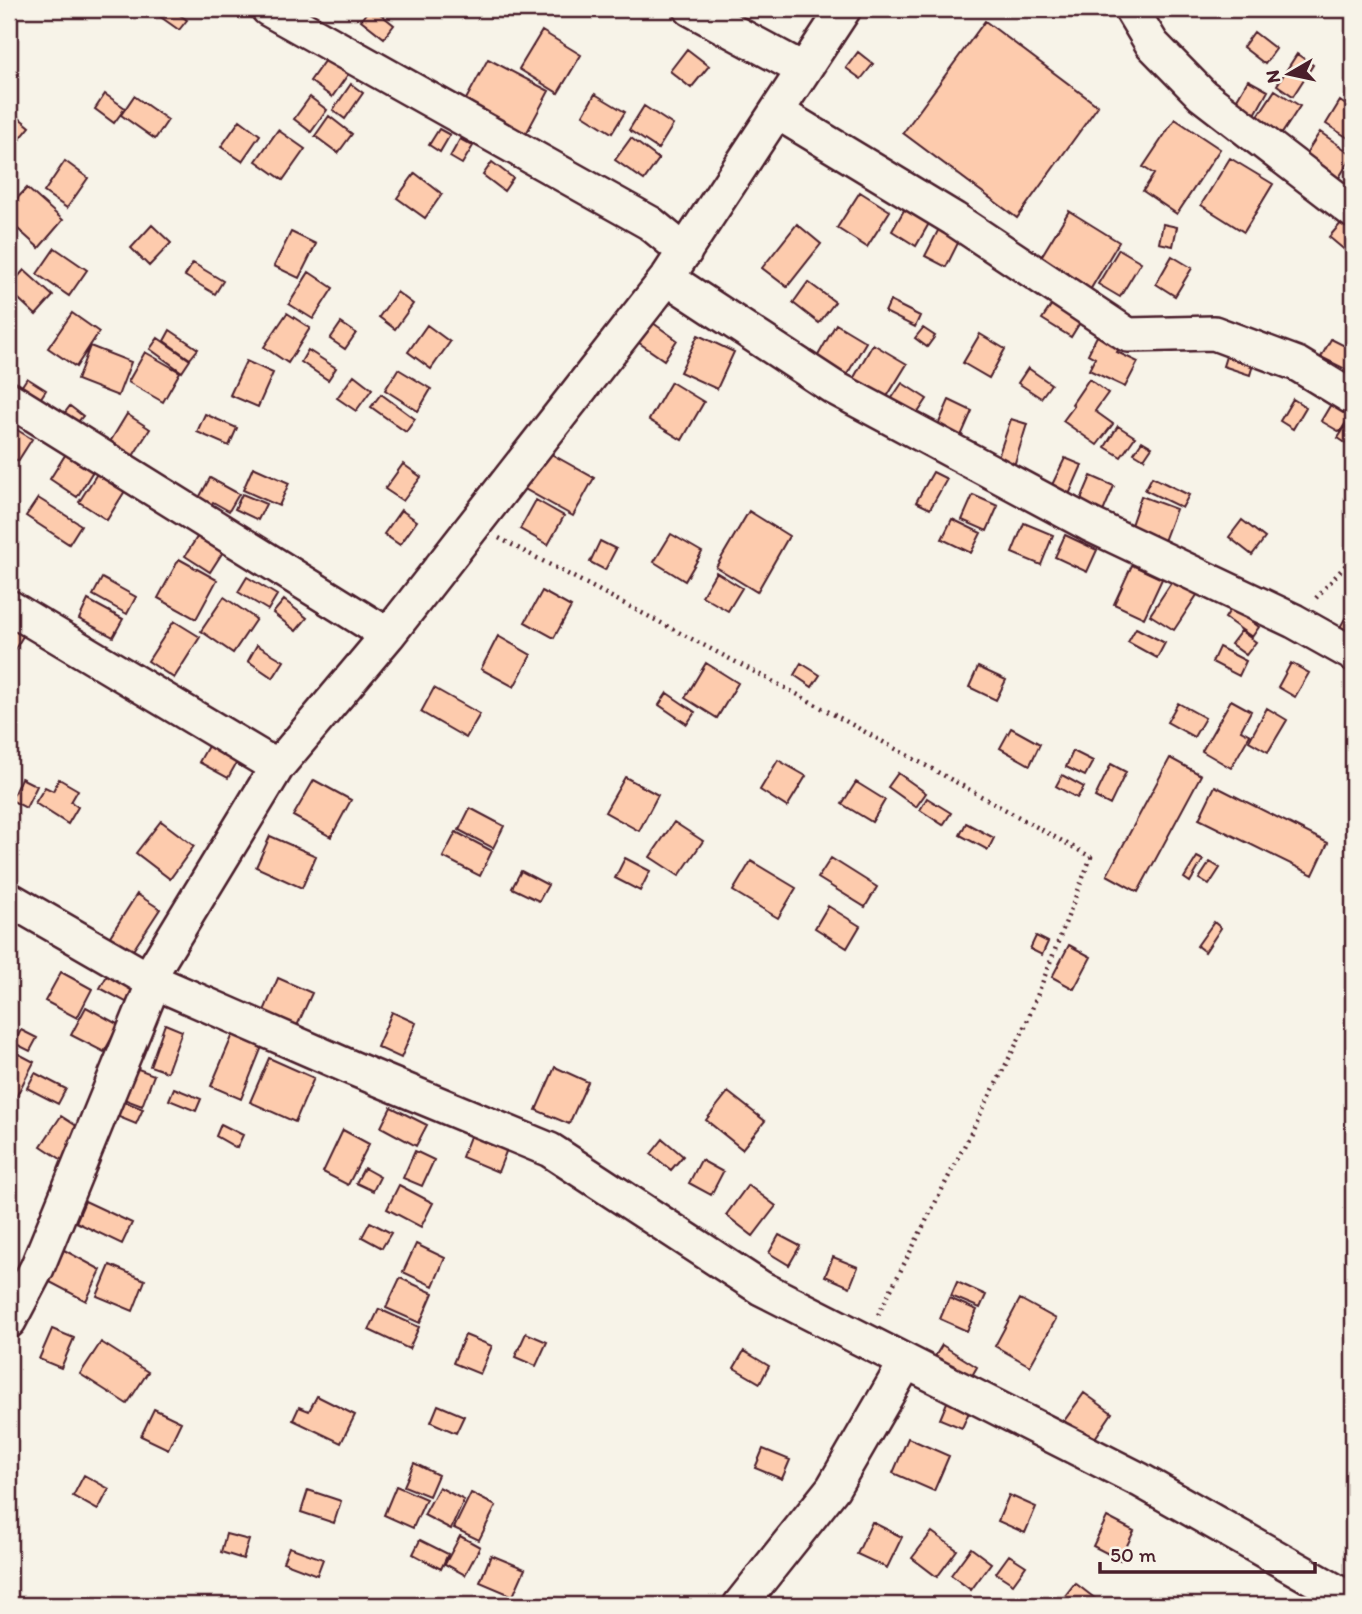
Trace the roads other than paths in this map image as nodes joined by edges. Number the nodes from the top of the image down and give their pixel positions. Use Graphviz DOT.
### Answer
graph roads {
  1 [pos="268,9"];
  2 [pos="691,9"];
  3 [pos="844,9"];
  4 [pos="1131,9"];
  5 [pos="804,70"];
  6 [pos="777,112"];
  7 [pos="1353,211"];
  8 [pos="676,265"];
  9 [pos="1353,398"];
  10 [pos="9,399"];
  11 [pos="9,607"];
  12 [pos="388,635"];
  13 [pos="1353,654"];
  14 [pos="277,767"];
  15 [pos="9,899"];
  16 [pos="151,980"];
  17 [pos="9,1321"];
  18 [pos="906,1362"];
  19 [pos="1353,1601"];
  20 [pos="740,1605"];
  1 -- 8 [label="street"];
  2 -- 5 [label="street"];
  3 -- 5 [label="street"];
  4 -- 7 [label="street"];
  5 -- 6 [label="street"];
  6 -- 8 [label="street"];
  6 -- 9 [label="street"];
  8 -- 12 [label="street"];
  8 -- 13 [label="street"];
  10 -- 12 [label="street"];
  11 -- 14 [label="street"];
  12 -- 14 [label="street"];
  14 -- 16 [label="street"];
  15 -- 16 [label="street"];
  16 -- 17 [label="street"];
  16 -- 18 [label="street"];
  18 -- 19 [label="street"];
  18 -- 20 [label="street"];
}
